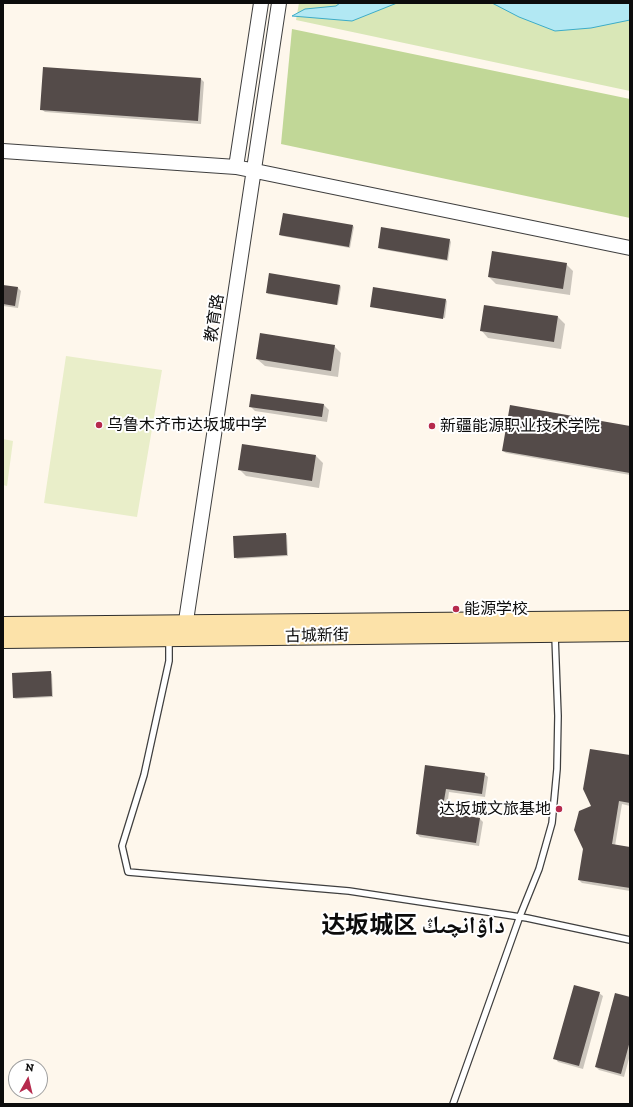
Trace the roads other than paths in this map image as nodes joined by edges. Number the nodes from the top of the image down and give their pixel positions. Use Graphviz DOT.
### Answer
graph roads {
  1 [pos="261,3"];
  2 [pos="278,3"];
  3 [pos="3,151"];
  4 [pos="236,167"];
  5 [pos="254,171"];
  6 [pos="630,248"];
  7 [pos="630,618"];
  8 [pos="3,625"];
  9 [pos="555,627"];
  10 [pos="179,633"];
  11 [pos="630,633"];
  12 [pos="3,640"];
  13 [pos="520,916"];
  14 [pos="630,940"];
  15 [pos="453,1104"];
  1 -- 4 [label="street"];
  2 -- 5 [label="street, 教育路"];
  3 -- 4 [label="street"];
  4 -- 5 [label="street"];
  5 -- 6 [label="street"];
  5 -- 10 [label="street, 教育路"];
  7 -- 9 [label="main road, 古城新街"];
  8 -- 10 [label="main road, 古城新街"];
  9 -- 10 [label="main road, 古城新街"];
  9 -- 11 [label="main road, 古城新街"];
  9 -- 13 [label="lane"];
  10 -- 12 [label="main road, 古城新街"];
  10 -- 13 [label="lane"];
  13 -- 14 [label="lane"];
  13 -- 15 [label="lane"];
}
